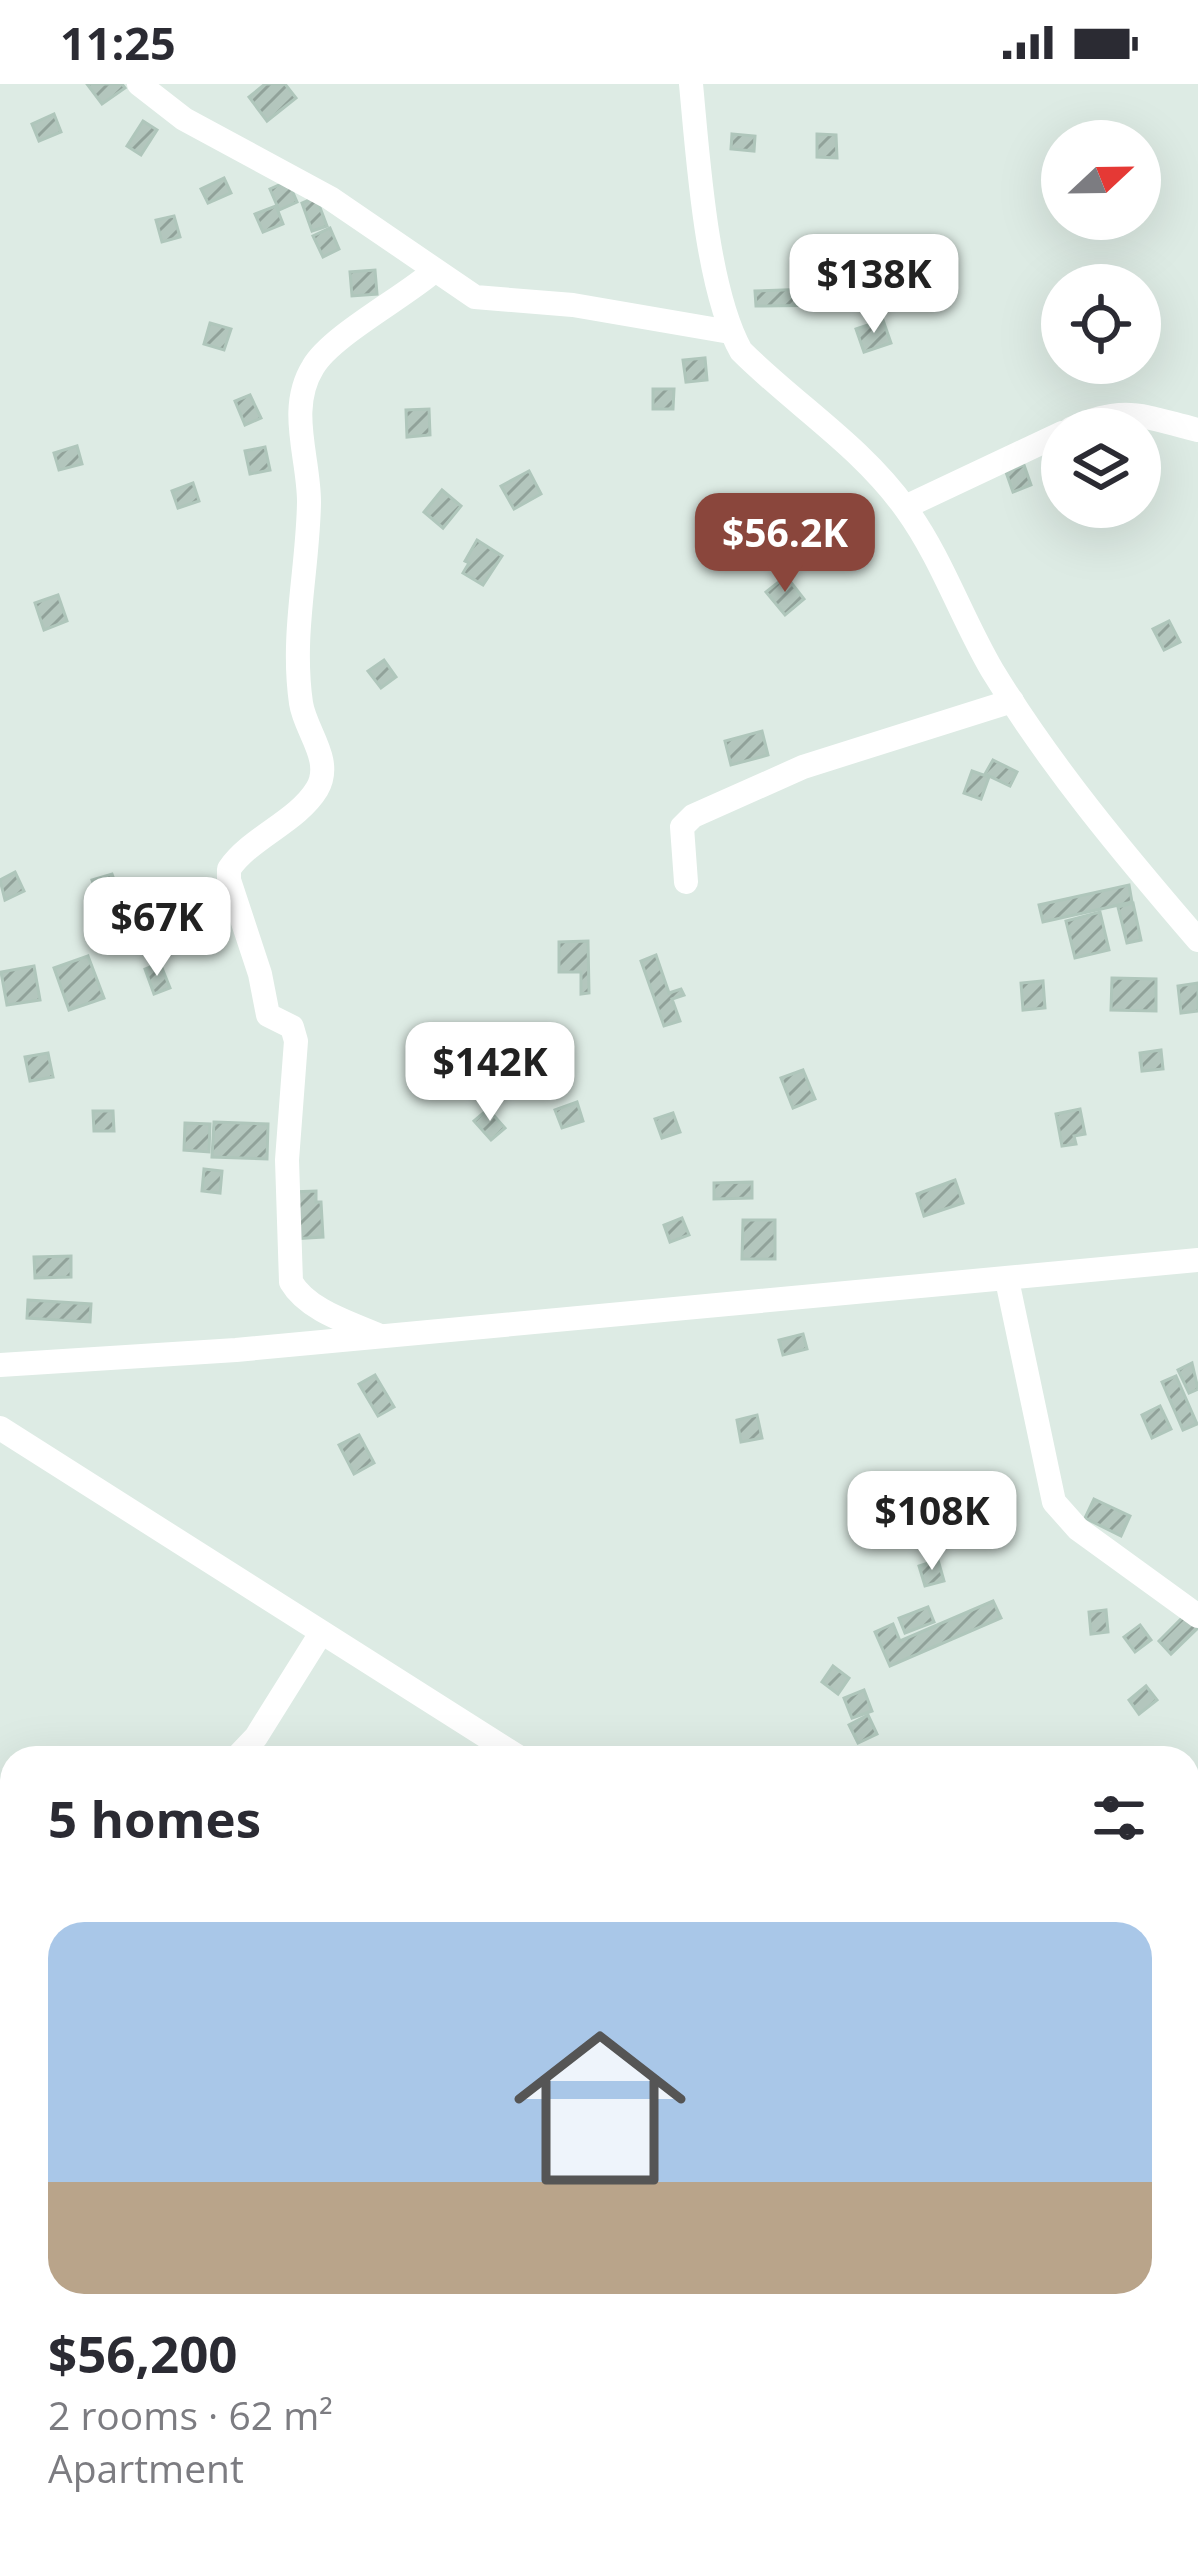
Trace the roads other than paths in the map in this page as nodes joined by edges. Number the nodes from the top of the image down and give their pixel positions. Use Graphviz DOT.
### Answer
graph roads {
  1 [pos="139,84"];
  2 [pos="692,84"];
  3 [pos="434,271"];
  4 [pos="730,332"];
  5 [pos="1161,420"];
  6 [pos="1198,430"];
  7 [pos="1041,443"];
  8 [pos="905,507"];
  9 [pos="1012,701"];
  10 [pos="686,882"];
  11 [pos="1198,940"];
  12 [pos="1198,1260"];
  13 [pos="1007,1280"];
  14 [pos="380,1336"];
  15 [pos="0,1365"];
  16 [pos="0,1428"];
  17 [pos="1198,1616"];
  18 [pos="322,1633"];
  19 [pos="247,1746"];
  20 [pos="501,1746"];
  1 -- 3 [label="street"];
  2 -- 4 [label="street"];
  3 -- 4 [label="street"];
  3 -- 14 [label="street"];
  4 -- 8 [label="street"];
  5 -- 6 [label="street"];
  7 -- 8 [label="street"];
  8 -- 9 [label="street"];
  9 -- 10 [label="street"];
  9 -- 11 [label="street"];
  12 -- 13 [label="street"];
  13 -- 14 [label="street"];
  13 -- 17 [label="street"];
  14 -- 15 [label="street"];
  16 -- 18 [label="street"];
  18 -- 19 [label="street"];
  18 -- 20 [label="street"];
}
